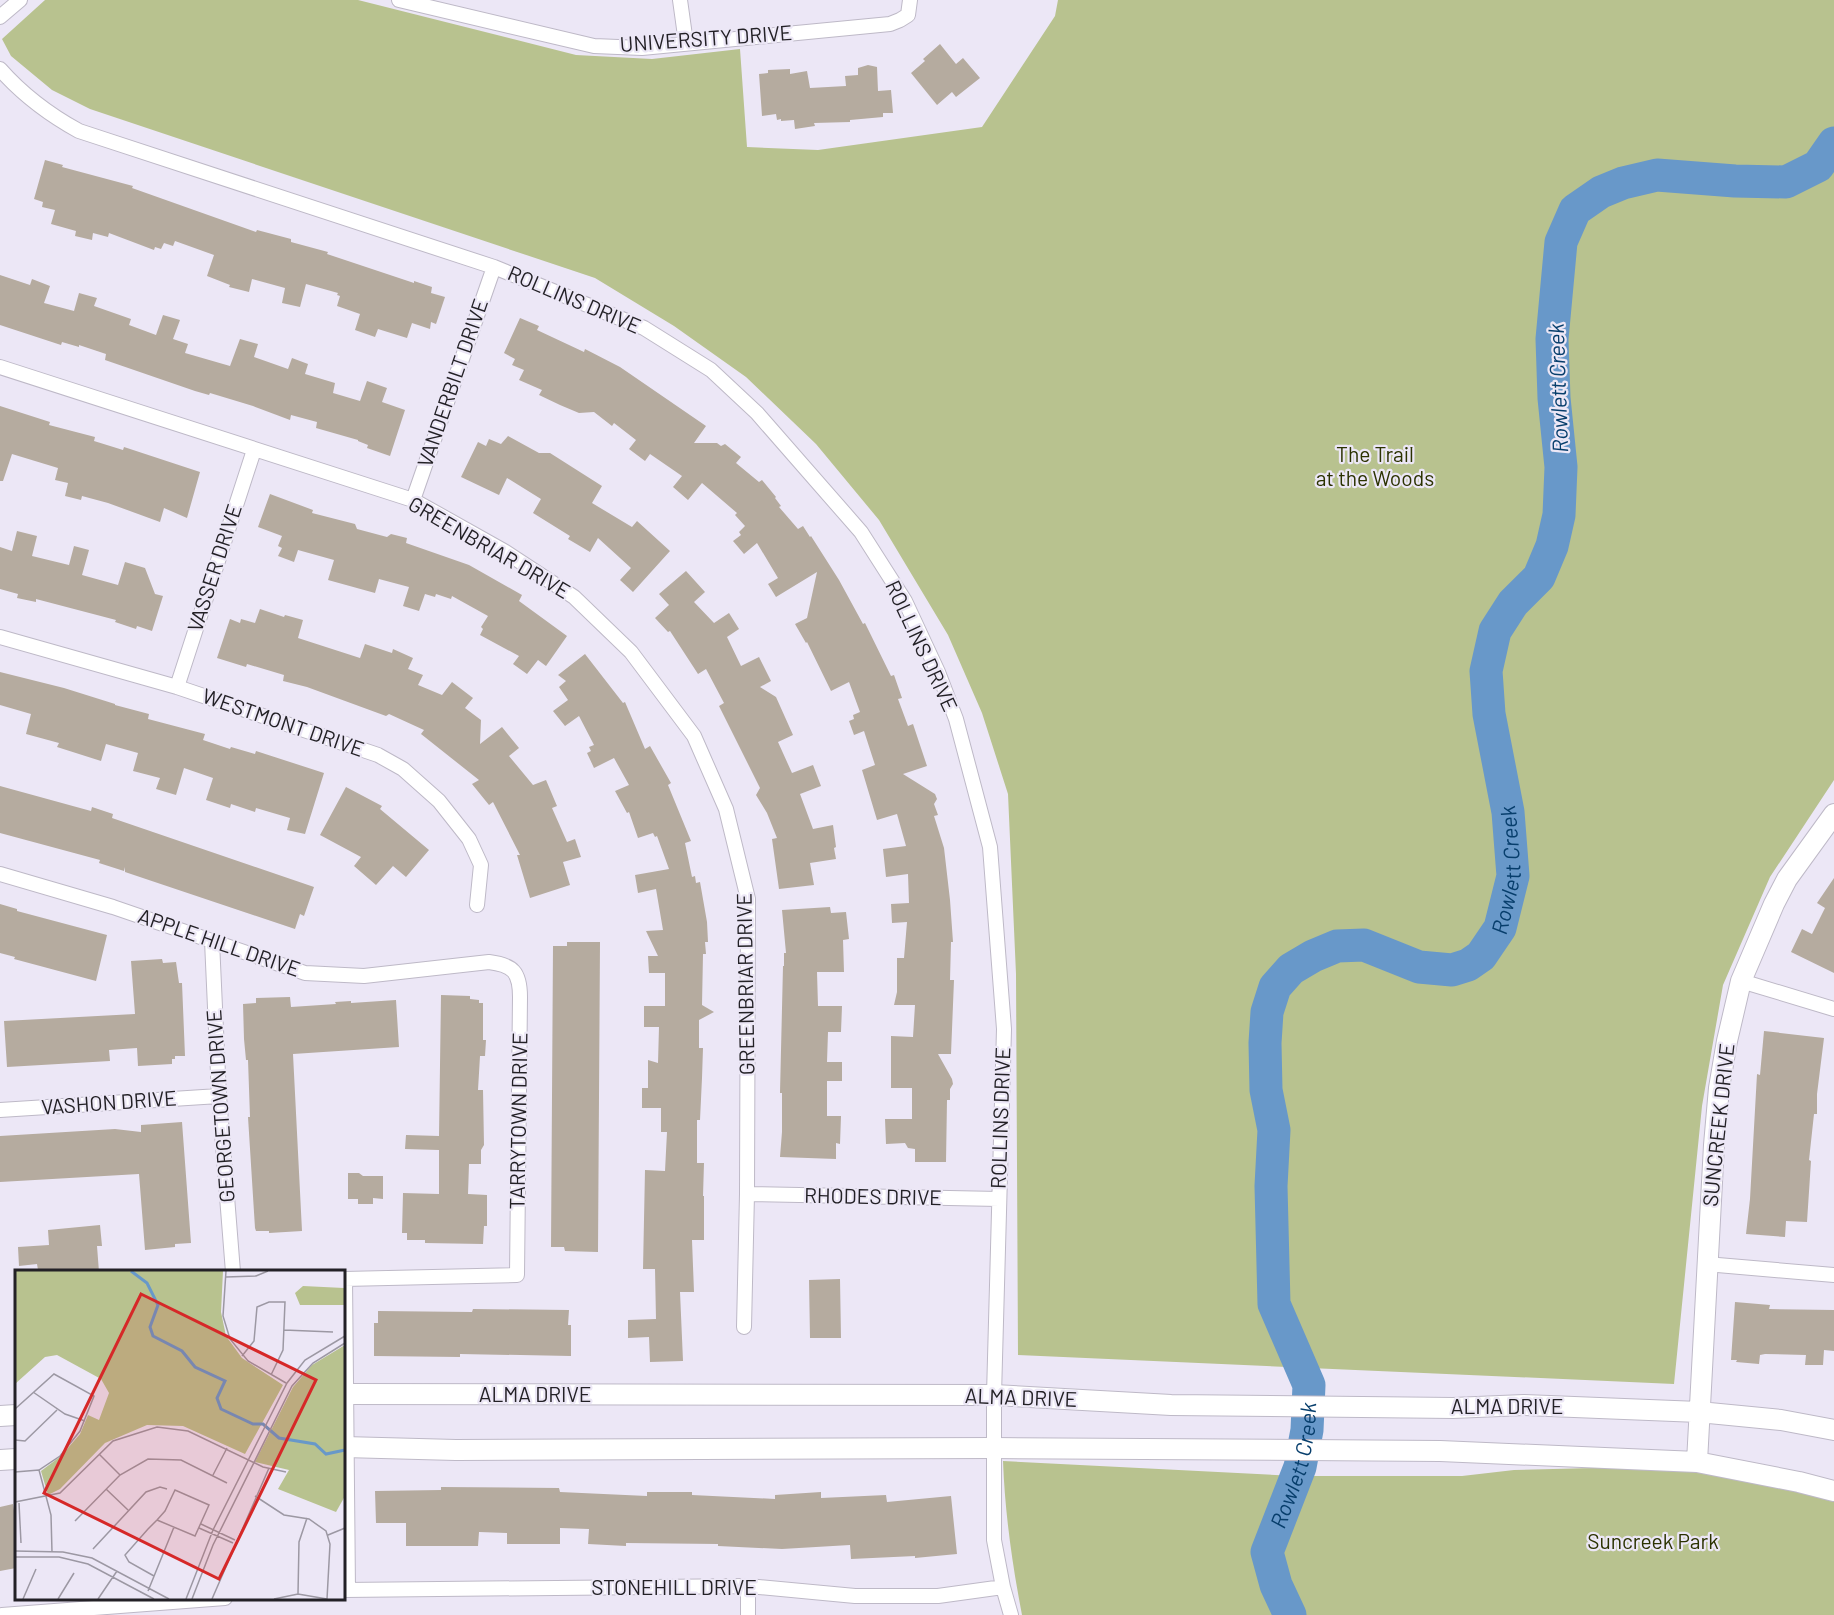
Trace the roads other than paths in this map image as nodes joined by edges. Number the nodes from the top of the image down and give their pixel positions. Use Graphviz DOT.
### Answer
graph roads {
  1 [pos="20,0"];
  2 [pos="399,0"];
  3 [pos="680,0"];
  4 [pos="910,0"];
  5 [pos="0,17"];
  6 [pos="686,43"];
  7 [pos="0,69"];
  8 [pos="494,267"];
  9 [pos="0,367"];
  10 [pos="254,450"];
  11 [pos="413,500"];
  12 [pos="0,637"];
  13 [pos="177,687"];
  14 [pos="1834,814"];
  15 [pos="0,874"];
  16 [pos="477,905"];
  17 [pos="212,941"];
  18 [pos="513,970"];
  19 [pos="1741,981"];
  20 [pos="1834,1010"];
  21 [pos="219,1096"];
  22 [pos="0,1110"];
  23 [pos="747,1194"];
  24 [pos="999,1199"];
  25 [pos="1706,1264"];
  26 [pos="233,1270"];
  27 [pos="1834,1275"];
  28 [pos="345,1279"];
  29 [pos="744,1326"];
  30 [pos="345,1394"];
  31 [pos="994,1395"];
  32 [pos="1699,1412"];
  33 [pos="15,1415"];
  34 [pos="0,1416"];
  35 [pos="1834,1430"];
  36 [pos="345,1447"];
  37 [pos="994,1448"];
  38 [pos="15,1459"];
  39 [pos="0,1460"];
  40 [pos="1697,1462"];
  41 [pos="1834,1491"];
  42 [pos="748,1586"];
  43 [pos="1003,1587"];
  44 [pos="346,1590"];
  45 [pos="211,1600"];
  46 [pos="2,1615"];
  47 [pos="748,1615"];
  48 [pos="1011,1615"];
  1 -- 5 [label="street"];
  2 -- 6 [label="street, UNIVERSITY DRIVE"];
  3 -- 6 [label="street"];
  4 -- 6 [label="street, UNIVERSITY DRIVE"];
  7 -- 8 [label="street, ROLLINS DRIVE"];
  8 -- 11 [label="street, VANDERBILT DRIVE"];
  8 -- 24 [label="street, ROLLINS DRIVE"];
  9 -- 10 [label="street, GREENBRIAR DRIVE"];
  10 -- 11 [label="street, GREENBRIAR DRIVE"];
  10 -- 13 [label="street, VASSER DRIVE"];
  11 -- 23 [label="street, GREENBRIAR DRIVE"];
  12 -- 13 [label="street, WESTMONT DRIVE"];
  13 -- 16 [label="street, WESTMONT DRIVE"];
  14 -- 19 [label="main road, SUNCREEK DRIVE"];
  15 -- 17 [label="street, APPLE HILL DRIVE"];
  17 -- 18 [label="street, APPLE HILL DRIVE"];
  17 -- 21 [label="street, GEORGETOWN DRIVE"];
  18 -- 28 [label="street, TARRYTOWN DRIVE"];
  19 -- 20 [label="street"];
  19 -- 25 [label="main road, SUNCREEK DRIVE"];
  21 -- 22 [label="street, VASHON DRIVE"];
  21 -- 26 [label="street, GEORGETOWN DRIVE"];
  23 -- 24 [label="street, RHODES DRIVE"];
  23 -- 29 [label="street, GREENBRIAR DRIVE"];
  24 -- 31 [label="street, ROLLINS DRIVE"];
  25 -- 27 [label="street"];
  25 -- 32 [label="main road, SUNCREEK DRIVE"];
  30 -- 31 [label="main road, ALMA DRIVE"];
  30 -- 36 [label="street"];
  31 -- 32 [label="main road, ALMA DRIVE"];
  31 -- 37 [label="street, ROLLINS DRIVE"];
  32 -- 35 [label="main road, ALMA DRIVE"];
  32 -- 40 [label="main road, SUNCREEK DRIVE"];
  33 -- 34 [label="main road"];
  36 -- 37 [label="main road"];
  36 -- 44 [label="street"];
  37 -- 40 [label="main road"];
  37 -- 43 [label="street, ROLLINS DRIVE"];
  38 -- 39 [label="main road"];
  40 -- 41 [label="main road"];
  42 -- 43 [label="street, STONEHILL DRIVE"];
  42 -- 44 [label="street, STONEHILL DRIVE"];
  42 -- 47 [label="street"];
  43 -- 48 [label="street, ROLLINS DRIVE"];
  45 -- 46 [label="street"];
}
